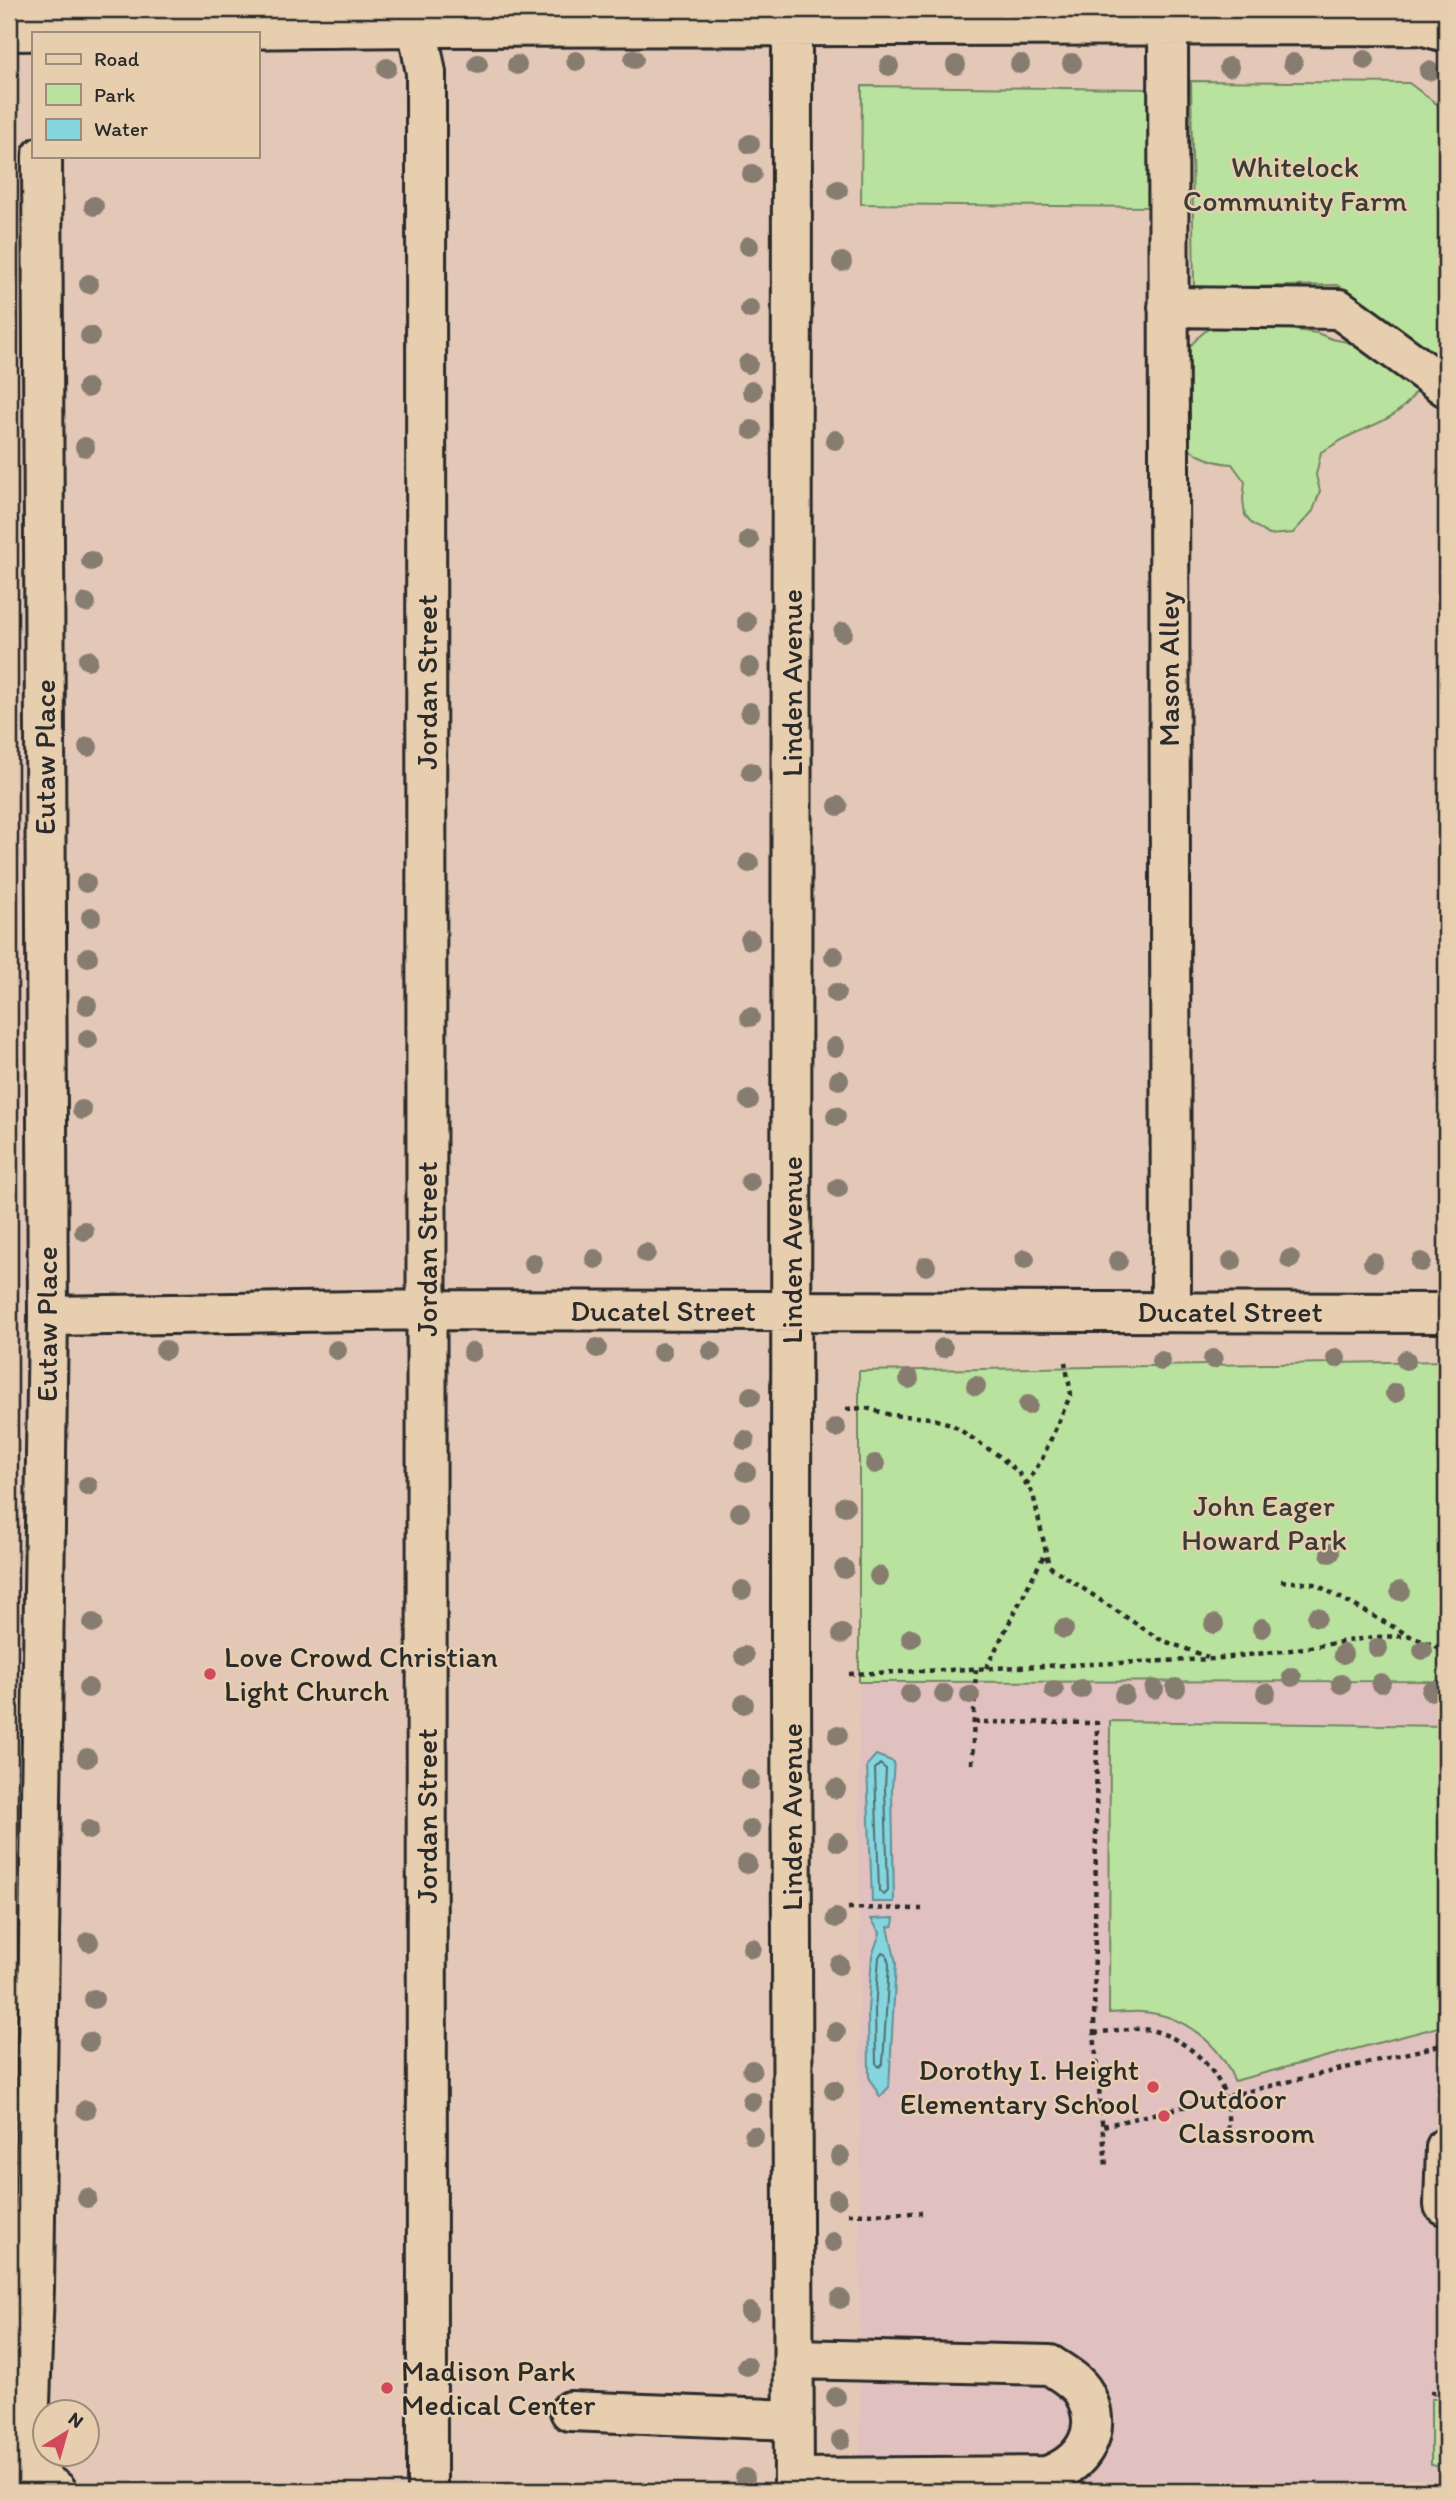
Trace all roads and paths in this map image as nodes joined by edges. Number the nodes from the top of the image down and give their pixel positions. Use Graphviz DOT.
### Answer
graph roads {
  1 [pos="416,18"];
  2 [pos="792,18"];
  3 [pos="32,26"];
  4 [pos="1168,27"];
  5 [pos="1446,32"];
  6 [pos="42,158"];
  7 [pos="1168,307"];
  8 [pos="1446,387"];
  9 [pos="427,1310"];
  10 [pos="792,1311"];
  11 [pos="1171,1312"];
  12 [pos="1446,1313"];
  13 [pos="48,1316"];
  14 [pos="1065,1362"];
  15 [pos="846,1409"];
  16 [pos="1026,1485"];
  17 [pos="1045,1554"];
  18 [pos="1281,1580"];
  19 [pos="1410,1636"];
  20 [pos="1446,1650"];
  21 [pos="1213,1659"];
  22 [pos="976,1668"];
  23 [pos="986,1668"];
  24 [pos="849,1674"];
  25 [pos="974,1722"];
  26 [pos="972,1764"];
  27 [pos="848,1909"];
  28 [pos="922,1909"];
  29 [pos="1094,2033"];
  30 [pos="1446,2044"];
  31 [pos="1226,2097"];
  32 [pos="1103,2126"];
  33 [pos="1256,2139"];
  34 [pos="1446,2147"];
  35 [pos="1106,2166"];
  36 [pos="1444,2205"];
  37 [pos="922,2213"];
  38 [pos="848,2214"];
  39 [pos="794,2358"];
  40 [pos="1430,2392"];
  41 [pos="1446,2393"];
  42 [pos="570,2411"];
  43 [pos="794,2420"];
  44 [pos="30,2478"];
  45 [pos="794,2484"];
  46 [pos="427,2491"];
  1 -- 2 [label="street"];
  1 -- 3 [label="street"];
  1 -- 9 [label="street, Jordan Street"];
  2 -- 4 [label="street"];
  2 -- 10 [label="street, Linden Avenue"];
  4 -- 5 [label="street"];
  4 -- 7 [label="street, Mason Alley"];
  6 -- 13 [label="street, Eutaw Place"];
  7 -- 8 [label="street"];
  7 -- 11 [label="street, Mason Alley"];
  9 -- 10 [label="street, Ducatel Street"];
  9 -- 13 [label="street, Ducatel Street"];
  9 -- 46 [label="street, Jordan Street"];
  10 -- 11 [label="street, Ducatel Street"];
  10 -- 39 [label="street, Linden Avenue"];
  11 -- 12 [label="street, Ducatel Street"];
  13 -- 44 [label="street, Eutaw Place"];
  14 -- 16 [label="path"];
  15 -- 16 [label="path"];
  16 -- 17 [label="path"];
  17 -- 21 [label="path"];
  17 -- 23 [label="path"];
  18 -- 19 [label="path"];
  19 -- 20 [label="path"];
  19 -- 21 [label="path"];
  21 -- 23 [label="path"];
  22 -- 23 [label="path"];
  22 -- 24 [label="path"];
  22 -- 25 [label="path"];
  25 -- 26 [label="path"];
  25 -- 29 [label="path"];
  27 -- 28 [label="path"];
  29 -- 31 [label="path"];
  29 -- 32 [label="path"];
  30 -- 31 [label="path"];
  31 -- 32 [label="path"];
  31 -- 33 [label="path"];
  32 -- 35 [label="path"];
  34 -- 36 [label="street"];
  37 -- 38 [label="path"];
  39 -- 43 [label="street, Linden Avenue"];
  39 -- 45 [label="street"];
  40 -- 41 [label="path"];
  42 -- 43 [label="street"];
  43 -- 45 [label="street, Linden Avenue"];
}
